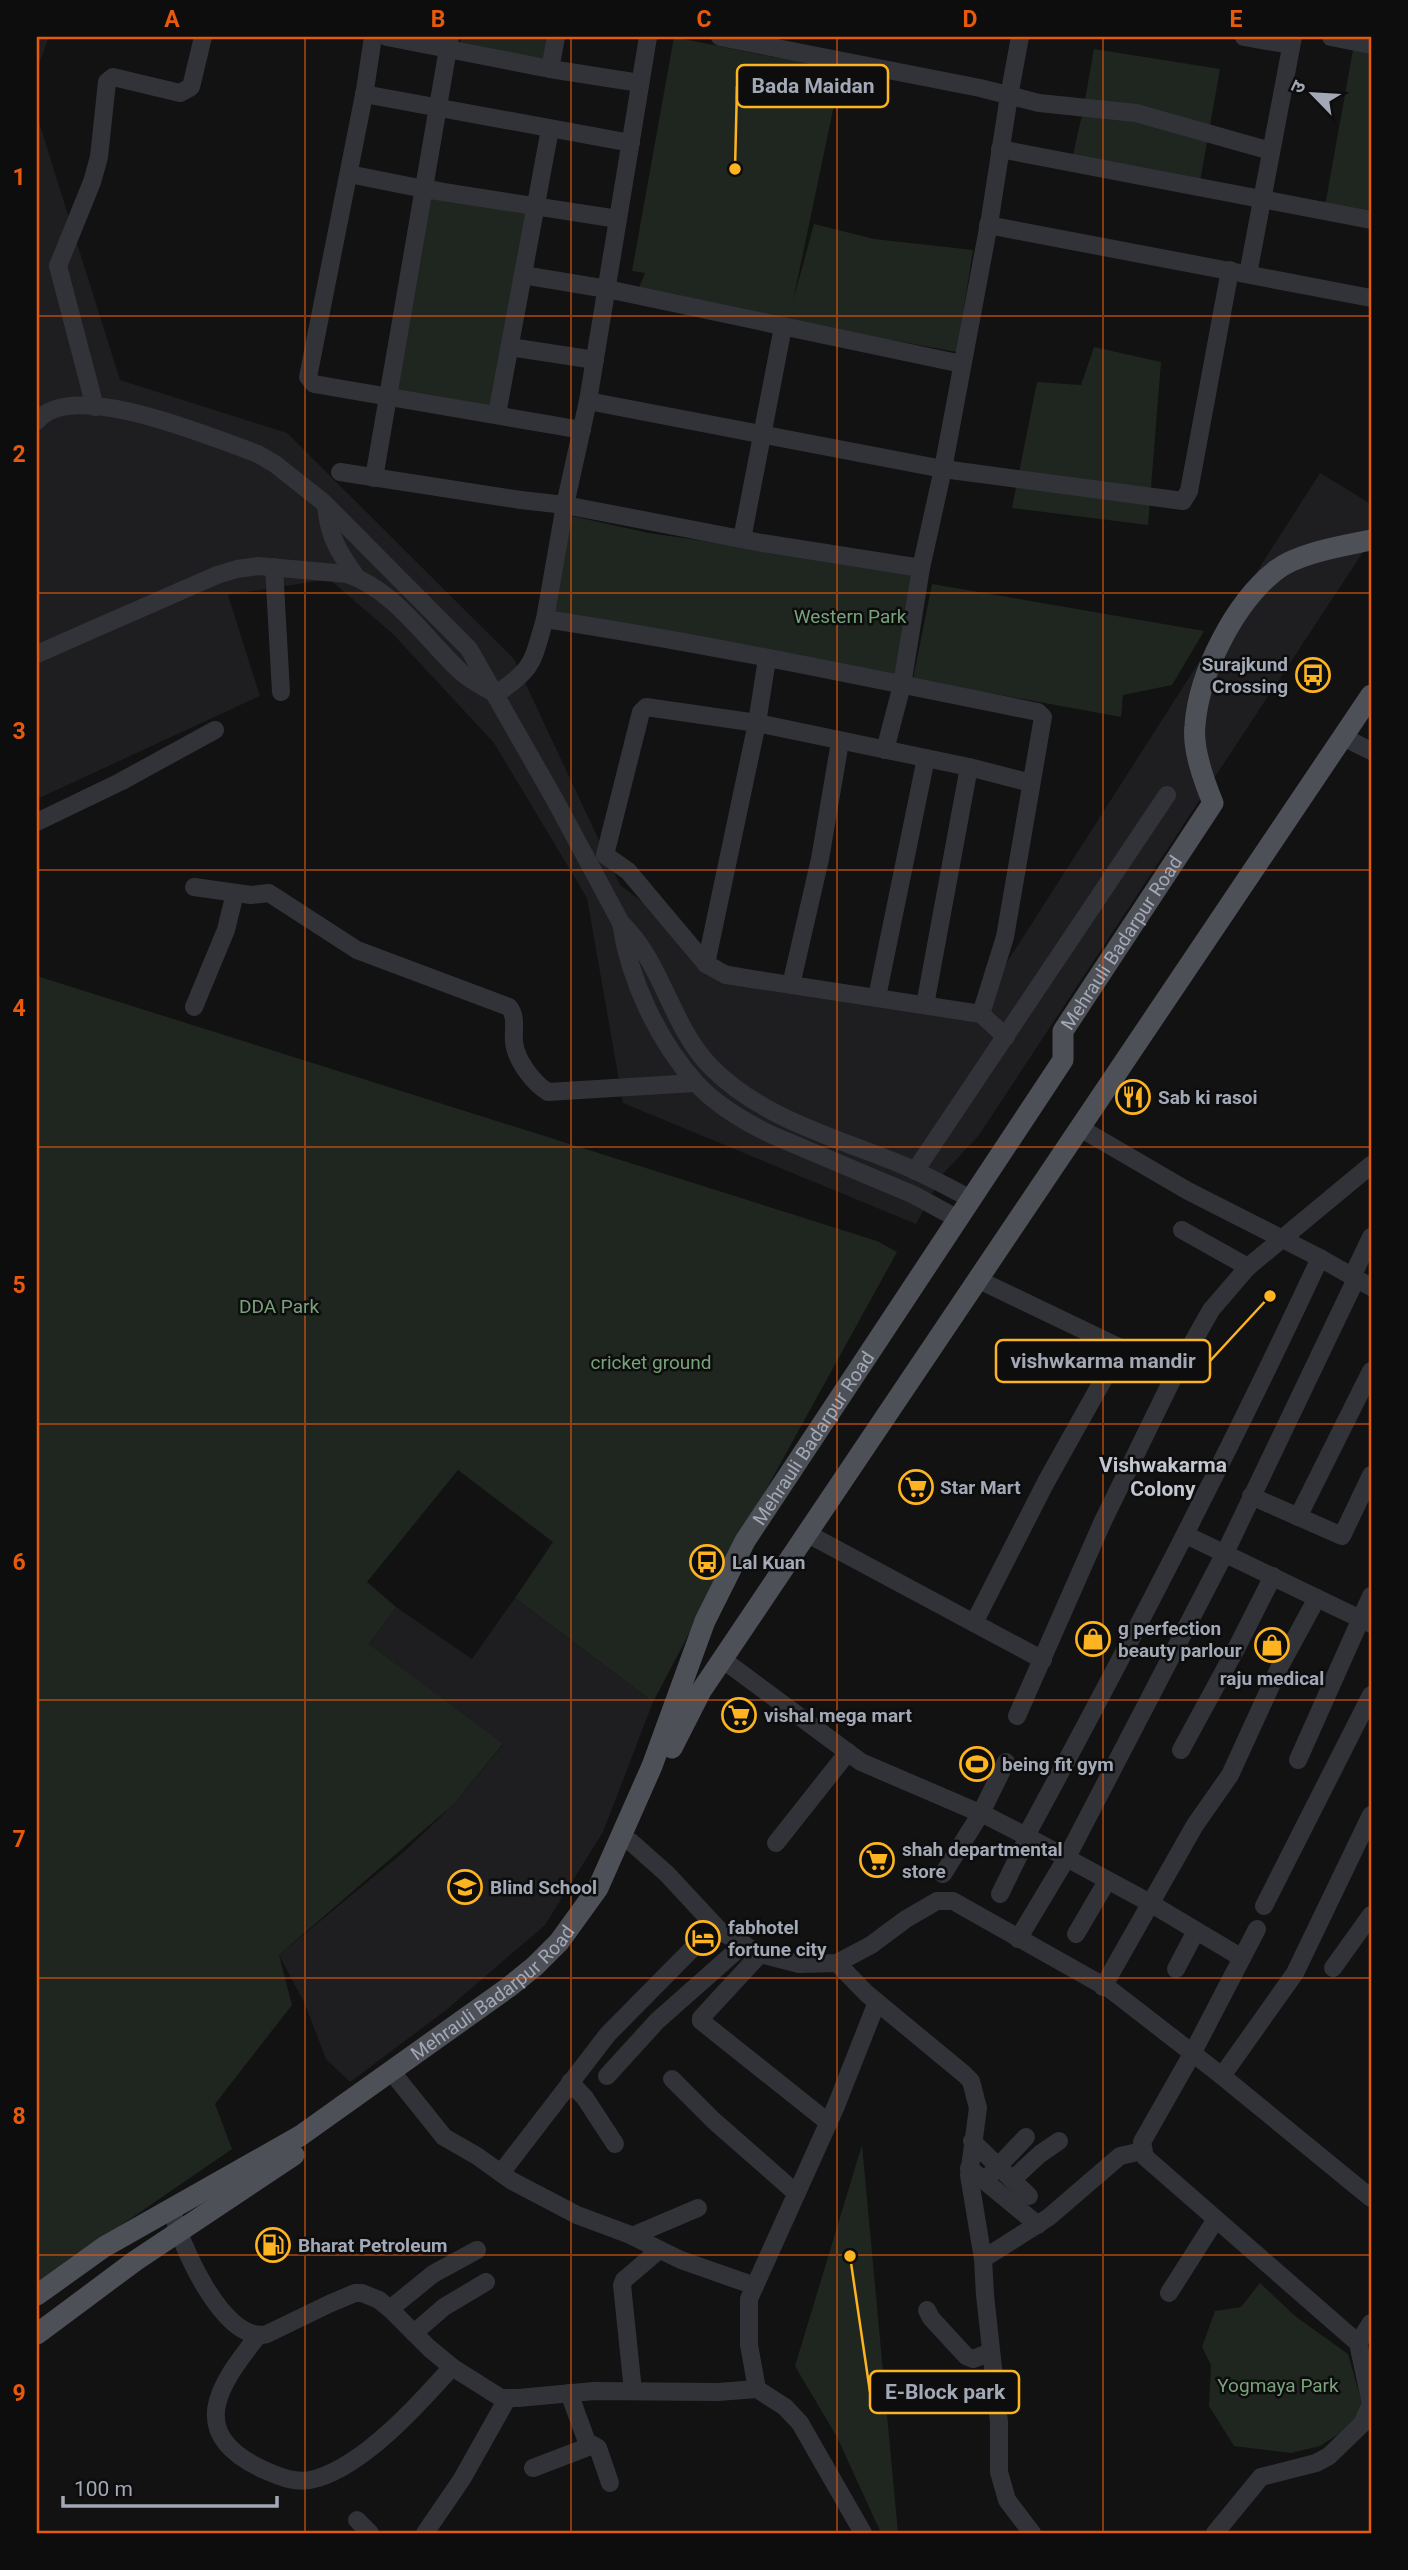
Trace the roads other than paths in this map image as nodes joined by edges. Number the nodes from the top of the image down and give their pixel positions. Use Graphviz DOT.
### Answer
graph roads {
  1 [pos="203,37"];
  2 [pos="373,37"];
  3 [pos="387,37"];
  4 [pos="556,37"];
  5 [pos="648,37"];
  6 [pos="720,37"];
  7 [pos="1020,37"];
  8 [pos="1244,37"];
  9 [pos="1331,37"];
  10 [pos="1292,41"];
  11 [pos="449,43"];
  12 [pos="1371,45"];
  13 [pos="550,69"];
  14 [pos="640,83"];
  15 [pos="364,94"];
  16 [pos="1009,96"];
  17 [pos="437,107"];
  18 [pos="550,129"];
  19 [pos="631,143"];
  20 [pos="1000,149"];
  21 [pos="1271,151"];
  22 [pos="349,174"];
  23 [pos="425,189"];
  24 [pos="1262,200"];
  25 [pos="535,207"];
  26 [pos="618,219"];
  27 [pos="1371,220"];
  28 [pos="988,225"];
  29 [pos="1239,272"];
  30 [pos="523,275"];
  31 [pos="607,289"];
  32 [pos="1371,298"];
  33 [pos="783,327"];
  34 [pos="510,347"];
  35 [pos="595,360"];
  36 [pos="962,364"];
  37 [pos="388,397"];
  38 [pos="589,401"];
  39 [pos="95,407"];
  40 [pos="497,414"];
  41 [pos="37,421"];
  42 [pos="582,430"];
  43 [pos="764,434"];
  44 [pos="943,468"];
  45 [pos="340,472"];
  46 [pos="374,478"];
  47 [pos="565,505"];
  48 [pos="326,506"];
  49 [pos="742,539"];
  50 [pos="1371,540"];
  51 [pos="274,568"];
  52 [pos="922,568"];
  53 [pos="357,578"];
  54 [pos="545,619"];
  55 [pos="37,654"];
  56 [pos="767,659"];
  57 [pos="902,685"];
  58 [pos="281,692"];
  59 [pos="496,694"];
  60 [pos="1371,695"];
  61 [pos="757,723"];
  62 [pos="215,730"];
  63 [pos="1343,737"];
  64 [pos="841,742"];
  65 [pos="885,750"];
  66 [pos="1371,751"];
  67 [pos="926,758"];
  68 [pos="969,767"];
  69 [pos="1031,783"];
  70 [pos="1167,795"];
  71 [pos="37,822"];
  72 [pos="194,887"];
  73 [pos="235,893"];
  74 [pos="621,923"];
  75 [pos="706,964"];
  76 [pos="792,985"];
  77 [pos="877,997"];
  78 [pos="925,1006"];
  79 [pos="194,1007"];
  80 [pos="981,1014"];
  81 [pos="1006,1037"];
  82 [pos="695,1083"];
  83 [pos="1080,1128"];
  84 [pos="1371,1165"];
  85 [pos="915,1171"];
  86 [pos="971,1199"];
  87 [pos="958,1219"];
  88 [pos="1182,1230"];
  89 [pos="1371,1237"];
  90 [pos="1283,1240"];
  91 [pos="1321,1258"];
  92 [pos="1248,1267"];
  93 [pos="979,1280"];
  94 [pos="1360,1281"];
  95 [pos="1121,1348"];
  96 [pos="1371,1371"];
  97 [pos="1175,1374"];
  98 [pos="1371,1475"];
  99 [pos="1251,1496"];
  100 [pos="1298,1517"];
  101 [pos="808,1534"];
  102 [pos="1186,1535"];
  103 [pos="1224,1553"];
  104 [pos="1273,1576"];
  105 [pos="1371,1596"];
  106 [pos="1317,1598"];
  107 [pos="1366,1621"];
  108 [pos="974,1623"];
  109 [pos="722,1659"];
  110 [pos="1043,1660"];
  111 [pos="692,1686"];
  112 [pos="1371,1695"];
  113 [pos="1017,1716"];
  114 [pos="1181,1750"];
  115 [pos="848,1752"];
  116 [pos="1298,1760"];
  117 [pos="1006,1762"];
  118 [pos="981,1813"];
  119 [pos="1371,1815"];
  120 [pos="1027,1836"];
  121 [pos="631,1842"];
  122 [pos="776,1843"];
  123 [pos="1066,1859"];
  124 [pos="943,1874"];
  125 [pos="1107,1881"];
  126 [pos="1000,1894"];
  127 [pos="1150,1903"];
  128 [pos="1265,1906"];
  129 [pos="1371,1915"];
  130 [pos="1257,1929"];
  131 [pos="1196,1931"];
  132 [pos="1076,1934"];
  133 [pos="1018,1939"];
  134 [pos="744,1944"];
  135 [pos="691,1950"];
  136 [pos="760,1954"];
  137 [pos="1242,1958"];
  138 [pos="837,1963"];
  139 [pos="1176,1969"];
  140 [pos="1332,1969"];
  141 [pos="1103,1987"];
  142 [pos="877,2002"];
  143 [pos="1192,2054"];
  144 [pos="607,2076"];
  145 [pos="1222,2076"];
  146 [pos="395,2077"];
  147 [pos="672,2079"];
  148 [pos="570,2082"];
  149 [pos="828,2123"];
  150 [pos="1026,2137"];
  151 [pos="972,2141"];
  152 [pos="1059,2141"];
  153 [pos="615,2144"];
  154 [pos="1142,2151"];
  155 [pos="998,2166"];
  156 [pos="969,2168"];
  157 [pos="501,2174"];
  158 [pos="1013,2180"];
  159 [pos="985,2182"];
  160 [pos="796,2193"];
  161 [pos="1028,2196"];
  162 [pos="1371,2199"];
  163 [pos="698,2208"];
  164 [pos="172,2210"];
  165 [pos="1216,2219"];
  166 [pos="1038,2225"];
  167 [pos="177,2234"];
  168 [pos="632,2236"];
  169 [pos="477,2250"];
  170 [pos="659,2250"];
  171 [pos="983,2259"];
  172 [pos="486,2282"];
  173 [pos="755,2286"];
  174 [pos="1169,2293"];
  175 [pos="37,2295"];
  176 [pos="390,2309"];
  177 [pos="927,2310"];
  178 [pos="1371,2323"];
  179 [pos="414,2333"];
  180 [pos="37,2334"];
  181 [pos="257,2337"];
  182 [pos="1358,2343"];
  183 [pos="991,2353"];
  184 [pos="452,2367"];
  185 [pos="757,2389"];
  186 [pos="633,2391"];
  187 [pos="569,2393"];
  188 [pos="508,2399"];
  189 [pos="593,2445"];
  190 [pos="533,2468"];
  191 [pos="610,2483"];
  192 [pos="356,2520"];
  193 [pos="370,2533"];
  194 [pos="425,2533"];
  195 [pos="863,2533"];
  196 [pos="1032,2533"];
  197 [pos="1215,2533"];
  1 -- 39 [label="street"];
  2 -- 15 [label="street"];
  3 -- 11 [label="street"];
  4 -- 13 [label="street"];
  5 -- 14 [label="street"];
  6 -- 16 [label="street"];
  7 -- 16 [label="street"];
  8 -- 10 [label="street"];
  9 -- 12 [label="street"];
  10 -- 21 [label="street"];
  11 -- 13 [label="street"];
  11 -- 17 [label="street"];
  13 -- 14 [label="street"];
  14 -- 19 [label="street"];
  15 -- 17 [label="street"];
  15 -- 22 [label="street"];
  16 -- 20 [label="street"];
  16 -- 21 [label="street"];
  17 -- 18 [label="street"];
  17 -- 23 [label="street"];
  18 -- 19 [label="street"];
  18 -- 25 [label="street"];
  19 -- 26 [label="street"];
  20 -- 24 [label="street"];
  20 -- 28 [label="street"];
  21 -- 24 [label="street"];
  22 -- 23 [label="street"];
  22 -- 37 [label="street"];
  23 -- 25 [label="street"];
  23 -- 37 [label="street"];
  24 -- 27 [label="street"];
  24 -- 29 [label="street"];
  25 -- 26 [label="street"];
  25 -- 30 [label="street"];
  26 -- 31 [label="street"];
  28 -- 29 [label="street"];
  28 -- 36 [label="street"];
  29 -- 32 [label="street"];
  29 -- 44 [label="street"];
  30 -- 31 [label="street"];
  30 -- 34 [label="street"];
  31 -- 33 [label="street"];
  31 -- 35 [label="street"];
  33 -- 36 [label="street"];
  33 -- 43 [label="street"];
  34 -- 35 [label="street"];
  34 -- 40 [label="street"];
  35 -- 38 [label="street"];
  36 -- 44 [label="street"];
  37 -- 40 [label="street"];
  37 -- 46 [label="street"];
  38 -- 42 [label="street"];
  38 -- 43 [label="street"];
  39 -- 41 [label="street"];
  39 -- 48 [label="street"];
  40 -- 42 [label="street"];
  42 -- 47 [label="street"];
  43 -- 44 [label="street"];
  43 -- 49 [label="street"];
  44 -- 52 [label="street"];
  45 -- 46 [label="street"];
  46 -- 47 [label="street"];
  47 -- 49 [label="street"];
  47 -- 54 [label="street"];
  48 -- 53 [label="street"];
  48 -- 59 [label="street"];
  49 -- 52 [label="street"];
  50 -- 86 [label="main road, Mehrauli Badarpur Road"];
  51 -- 53 [label="street"];
  51 -- 55 [label="street"];
  51 -- 58 [label="street"];
  52 -- 57 [label="street"];
  53 -- 59 [label="street"];
  54 -- 56 [label="street"];
  54 -- 59 [label="street"];
  56 -- 57 [label="street"];
  56 -- 61 [label="street"];
  57 -- 65 [label="street"];
  57 -- 69 [label="street"];
  59 -- 74 [label="street"];
  60 -- 63 [label="main road, Mehrauli Badarpur Road"];
  61 -- 64 [label="street"];
  61 -- 75 [label="street"];
  61 -- 75 [label="street"];
  62 -- 71 [label="street"];
  63 -- 66 [label="street"];
  63 -- 83 [label="main road, Mehrauli Badarpur Road"];
  64 -- 65 [label="street"];
  64 -- 76 [label="street"];
  65 -- 67 [label="street"];
  67 -- 68 [label="street"];
  67 -- 77 [label="street"];
  68 -- 69 [label="street"];
  68 -- 78 [label="street"];
  69 -- 80 [label="street"];
  70 -- 81 [label="street"];
  72 -- 73 [label="street"];
  73 -- 79 [label="street"];
  73 -- 82 [label="street"];
  74 -- 82 [label="street"];
  74 -- 85 [label="street"];
  75 -- 76 [label="street"];
  76 -- 77 [label="street"];
  77 -- 78 [label="street"];
  78 -- 80 [label="street"];
  80 -- 81 [label="street"];
  81 -- 85 [label="street"];
  82 -- 87 [label="street"];
  83 -- 90 [label="street"];
  83 -- 93 [label="main road, Mehrauli Badarpur Road"];
  84 -- 90 [label="street"];
  85 -- 86 [label="street"];
  86 -- 87 [label="main road, Mehrauli Badarpur Road"];
  87 -- 111 [label="main road, Mehrauli Badarpur Road"];
  88 -- 92 [label="street"];
  89 -- 94 [label="street"];
  90 -- 91 [label="street"];
  90 -- 92 [label="street"];
  91 -- 94 [label="street"];
  91 -- 102 [label="street"];
  92 -- 97 [label="street"];
  93 -- 95 [label="street"];
  93 -- 101 [label="main road, Mehrauli Badarpur Road"];
  94 -- 99 [label="street"];
  95 -- 97 [label="street"];
  95 -- 108 [label="street"];
  96 -- 100 [label="street"];
  97 -- 110 [label="street"];
  98 -- 100 [label="street"];
  99 -- 100 [label="street"];
  99 -- 103 [label="street"];
  101 -- 108 [label="street"];
  101 -- 109 [label="main road, Mehrauli Badarpur Road"];
  102 -- 103 [label="street"];
  102 -- 120 [label="street"];
  103 -- 104 [label="street"];
  103 -- 123 [label="street"];
  104 -- 106 [label="street"];
  104 -- 114 [label="street"];
  105 -- 107 [label="street"];
  106 -- 107 [label="street"];
  106 -- 127 [label="street"];
  107 -- 116 [label="street"];
  108 -- 110 [label="street"];
  109 -- 111 [label="main road, Mehrauli Badarpur Road"];
  109 -- 115 [label="street"];
  110 -- 113 [label="street"];
  111 -- 121 [label="main road, Mehrauli Badarpur Road"];
  111 -- 146 [label="main road, Mehrauli Badarpur Road"];
  112 -- 128 [label="street"];
  115 -- 118 [label="street"];
  115 -- 122 [label="street"];
  117 -- 118 [label="street"];
  118 -- 120 [label="street"];
  118 -- 124 [label="street"];
  119 -- 145 [label="street"];
  120 -- 123 [label="street"];
  120 -- 126 [label="street"];
  121 -- 134 [label="street"];
  121 -- 146 [label="main road, Mehrauli Badarpur Road"];
  123 -- 125 [label="street"];
  123 -- 133 [label="street"];
  125 -- 127 [label="street"];
  125 -- 132 [label="street"];
  127 -- 131 [label="street"];
  127 -- 141 [label="street"];
  129 -- 140 [label="street"];
  130 -- 137 [label="street"];
  131 -- 137 [label="street"];
  131 -- 139 [label="street"];
  133 -- 138 [label="street"];
  133 -- 141 [label="street"];
  134 -- 136 [label="street"];
  134 -- 144 [label="street"];
  135 -- 148 [label="street"];
  136 -- 138 [label="street"];
  136 -- 149 [label="street"];
  137 -- 143 [label="street"];
  138 -- 142 [label="street"];
  141 -- 143 [label="street"];
  142 -- 149 [label="street"];
  142 -- 151 [label="street"];
  143 -- 145 [label="street"];
  143 -- 154 [label="street"];
  145 -- 162 [label="street"];
  146 -- 157 [label="street"];
  146 -- 164 [label="main road, Mehrauli Badarpur Road"];
  146 -- 167 [label="main road, Mehrauli Badarpur Road"];
  147 -- 160 [label="street"];
  148 -- 153 [label="street"];
  148 -- 157 [label="street"];
  149 -- 160 [label="street"];
  150 -- 155 [label="street"];
  151 -- 155 [label="street"];
  151 -- 156 [label="street"];
  152 -- 158 [label="street"];
  154 -- 165 [label="street"];
  154 -- 166 [label="street"];
  155 -- 158 [label="street"];
  155 -- 159 [label="street"];
  156 -- 159 [label="street"];
  156 -- 171 [label="street"];
  157 -- 168 [label="street"];
  158 -- 161 [label="street"];
  159 -- 166 [label="street"];
  160 -- 173 [label="street"];
  163 -- 168 [label="street"];
  164 -- 167 [label="street"];
  164 -- 175 [label="main road, Mehrauli Badarpur Road"];
  165 -- 174 [label="street"];
  165 -- 182 [label="street"];
  166 -- 171 [label="street"];
  167 -- 180 [label="main road, Mehrauli Badarpur Road"];
  167 -- 181 [label="street"];
  168 -- 170 [label="street"];
  169 -- 176 [label="street"];
  170 -- 173 [label="street"];
  170 -- 186 [label="street"];
  171 -- 183 [label="street"];
  172 -- 179 [label="street"];
  173 -- 185 [label="street"];
  176 -- 179 [label="street"];
  176 -- 181 [label="street"];
  177 -- 183 [label="street"];
  178 -- 182 [label="street"];
  179 -- 184 [label="street"];
  181 -- 184 [label="street"];
  182 -- 197 [label="street"];
  183 -- 196 [label="street"];
  184 -- 188 [label="street"];
  185 -- 186 [label="street"];
  185 -- 195 [label="street"];
  186 -- 187 [label="street"];
  187 -- 188 [label="street"];
  187 -- 189 [label="street"];
  188 -- 194 [label="street"];
  189 -- 190 [label="street"];
  189 -- 191 [label="street"];
  192 -- 193 [label="street"];
}
